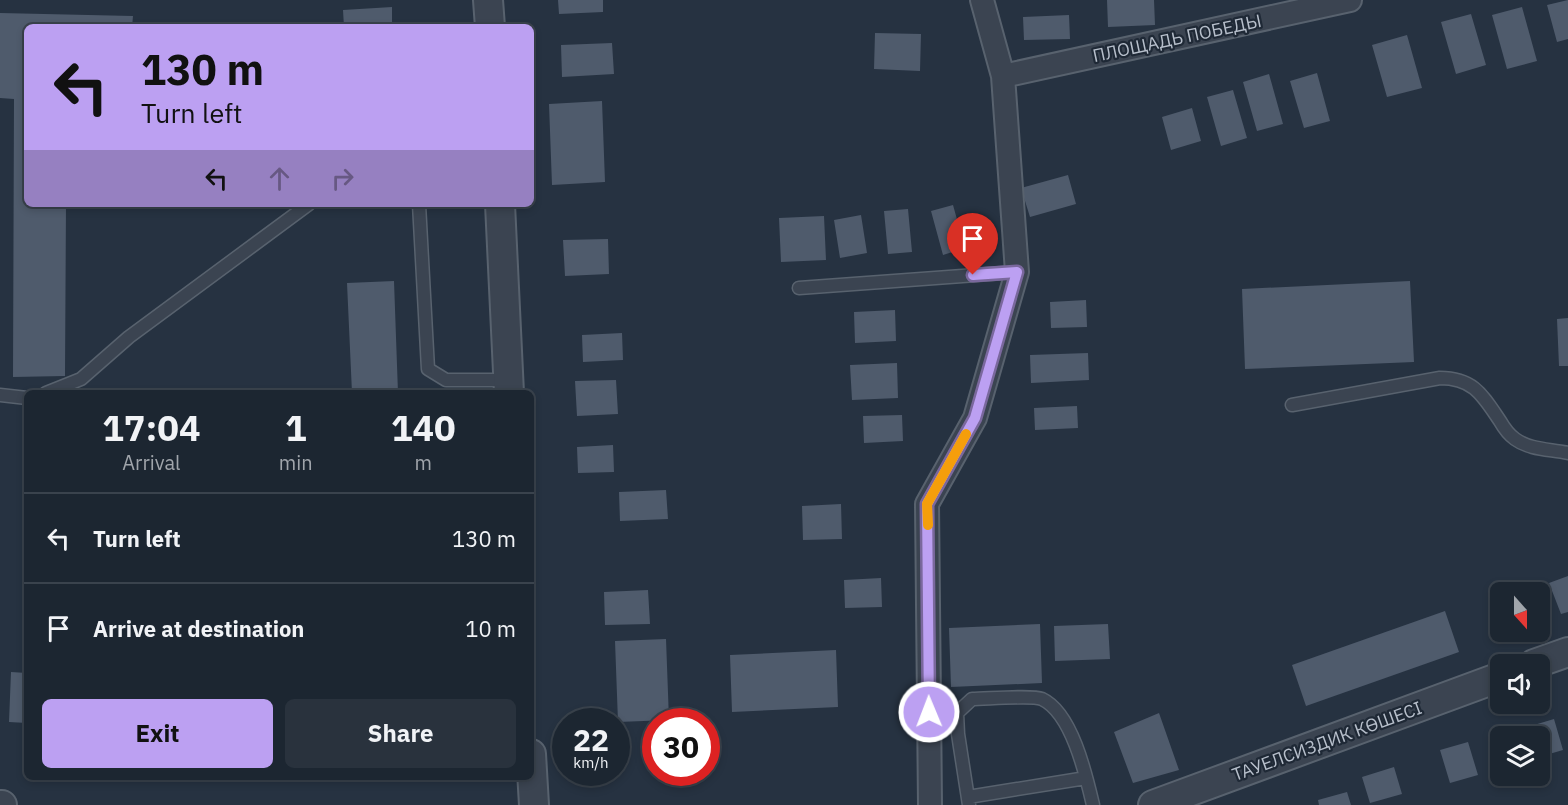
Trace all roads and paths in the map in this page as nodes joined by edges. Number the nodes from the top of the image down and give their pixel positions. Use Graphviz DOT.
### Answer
graph roads {
  1 [pos="488,0"];
  2 [pos="982,0"];
  3 [pos="1350,0"];
  4 [pos="490,24"];
  5 [pos="1003,76"];
  6 [pos="305,207"];
  7 [pos="420,207"];
  8 [pos="500,207"];
  9 [pos="1017,272"];
  10 [pos="799,288"];
  11 [pos="509,387"];
  12 [pos="54,390"];
  13 [pos="0,395"];
  14 [pos="24,398"];
  15 [pos="1292,405"];
  16 [pos="1568,453"];
  17 [pos="1568,652"];
  18 [pos="1550,658"];
  19 [pos="1490,681"];
  20 [pos="1086,778"];
  21 [pos="533,780"];
  22 [pos="968,801"];
  23 [pos="534,805"];
  24 [pos="930,805"];
  25 [pos="1093,805"];
  26 [pos="1153,805"];
  1 -- 4 [label="street"];
  2 -- 5 [label="street"];
  3 -- 5 [label="street, ПЛОЩАДЬ ПОБЕДЫ"];
  5 -- 9 [label="street"];
  6 -- 12 [label="lane"];
  7 -- 11 [label="lane"];
  8 -- 11 [label="street"];
  9 -- 10 [label="lane"];
  9 -- 24 [label="street"];
  13 -- 14 [label="lane"];
  15 -- 16 [label="lane"];
  17 -- 18 [label="street"];
  19 -- 26 [label="street, ТАУЕЛСИЗДИК КӨШЕСІ"];
  20 -- 22 [label="lane"];
  20 -- 22 [label="lane"];
  20 -- 25 [label="lane"];
  21 -- 23 [label="street"];
}
